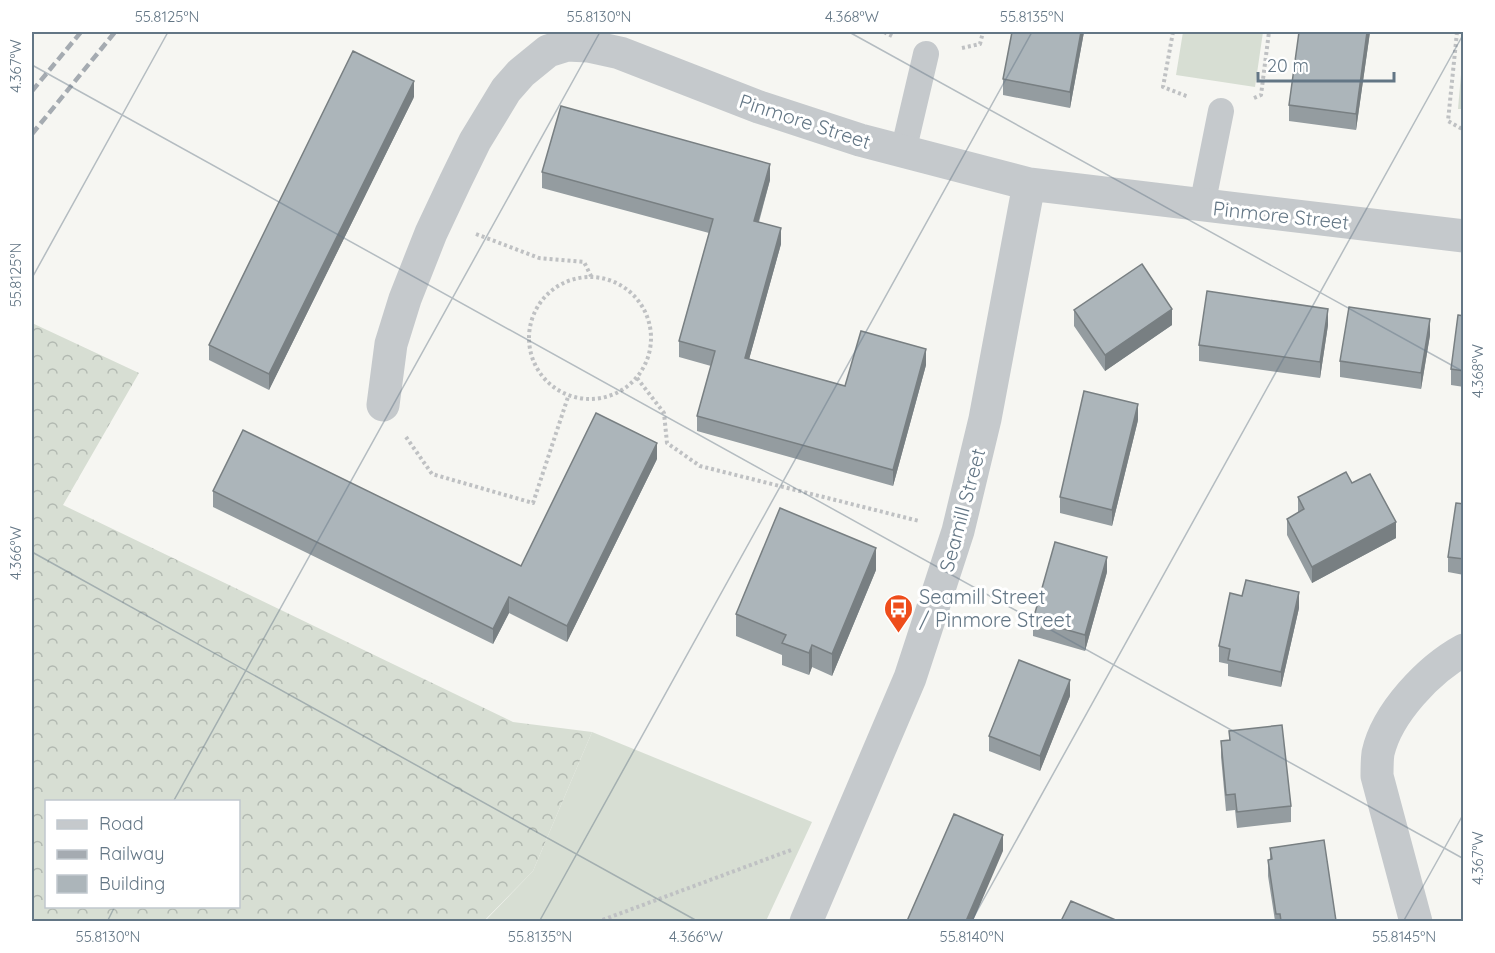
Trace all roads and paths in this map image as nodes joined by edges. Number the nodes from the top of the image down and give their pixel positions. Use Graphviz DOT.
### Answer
graph roads {
  1 [pos="1173,32"];
  2 [pos="1269,32"];
  3 [pos="1457,32"];
  4 [pos="926,54"];
  5 [pos="1221,111"];
  6 [pos="1464,130"];
  7 [pos="903,152"];
  8 [pos="1029,184"];
  9 [pos="1202,206"];
  10 [pos="437,219"];
  11 [pos="1464,236"];
  12 [pos="591,276"];
  13 [pos="637,378"];
  14 [pos="568,397"];
  15 [pos="383,405"];
  16 [pos="958,531"];
  17 [pos="1464,650"];
  18 [pos="836,851"];
  19 [pos="597,921"];
  20 [pos="806,921"];
  21 [pos="1416,921"];
  1 -- 5 [label="path"];
  2 -- 5 [label="path"];
  3 -- 6 [label="path"];
  4 -- 7 [label="lane"];
  5 -- 9 [label="lane"];
  7 -- 8 [label="street, Pinmore Street"];
  7 -- 10 [label="street, Pinmore Street"];
  8 -- 9 [label="street, Pinmore Street"];
  8 -- 16 [label="street, Seamill Street"];
  9 -- 11 [label="street, Pinmore Street"];
  10 -- 12 [label="path"];
  10 -- 15 [label="street, Pinmore Street"];
  12 -- 13 [label="path"];
  12 -- 14 [label="path"];
  13 -- 14 [label="path"];
  13 -- 16 [label="path"];
  14 -- 15 [label="path"];
  16 -- 18 [label="street, Seamill Street"];
  17 -- 21 [label="street"];
  18 -- 19 [label="path"];
  18 -- 20 [label="street, Seamill Street"];
}
